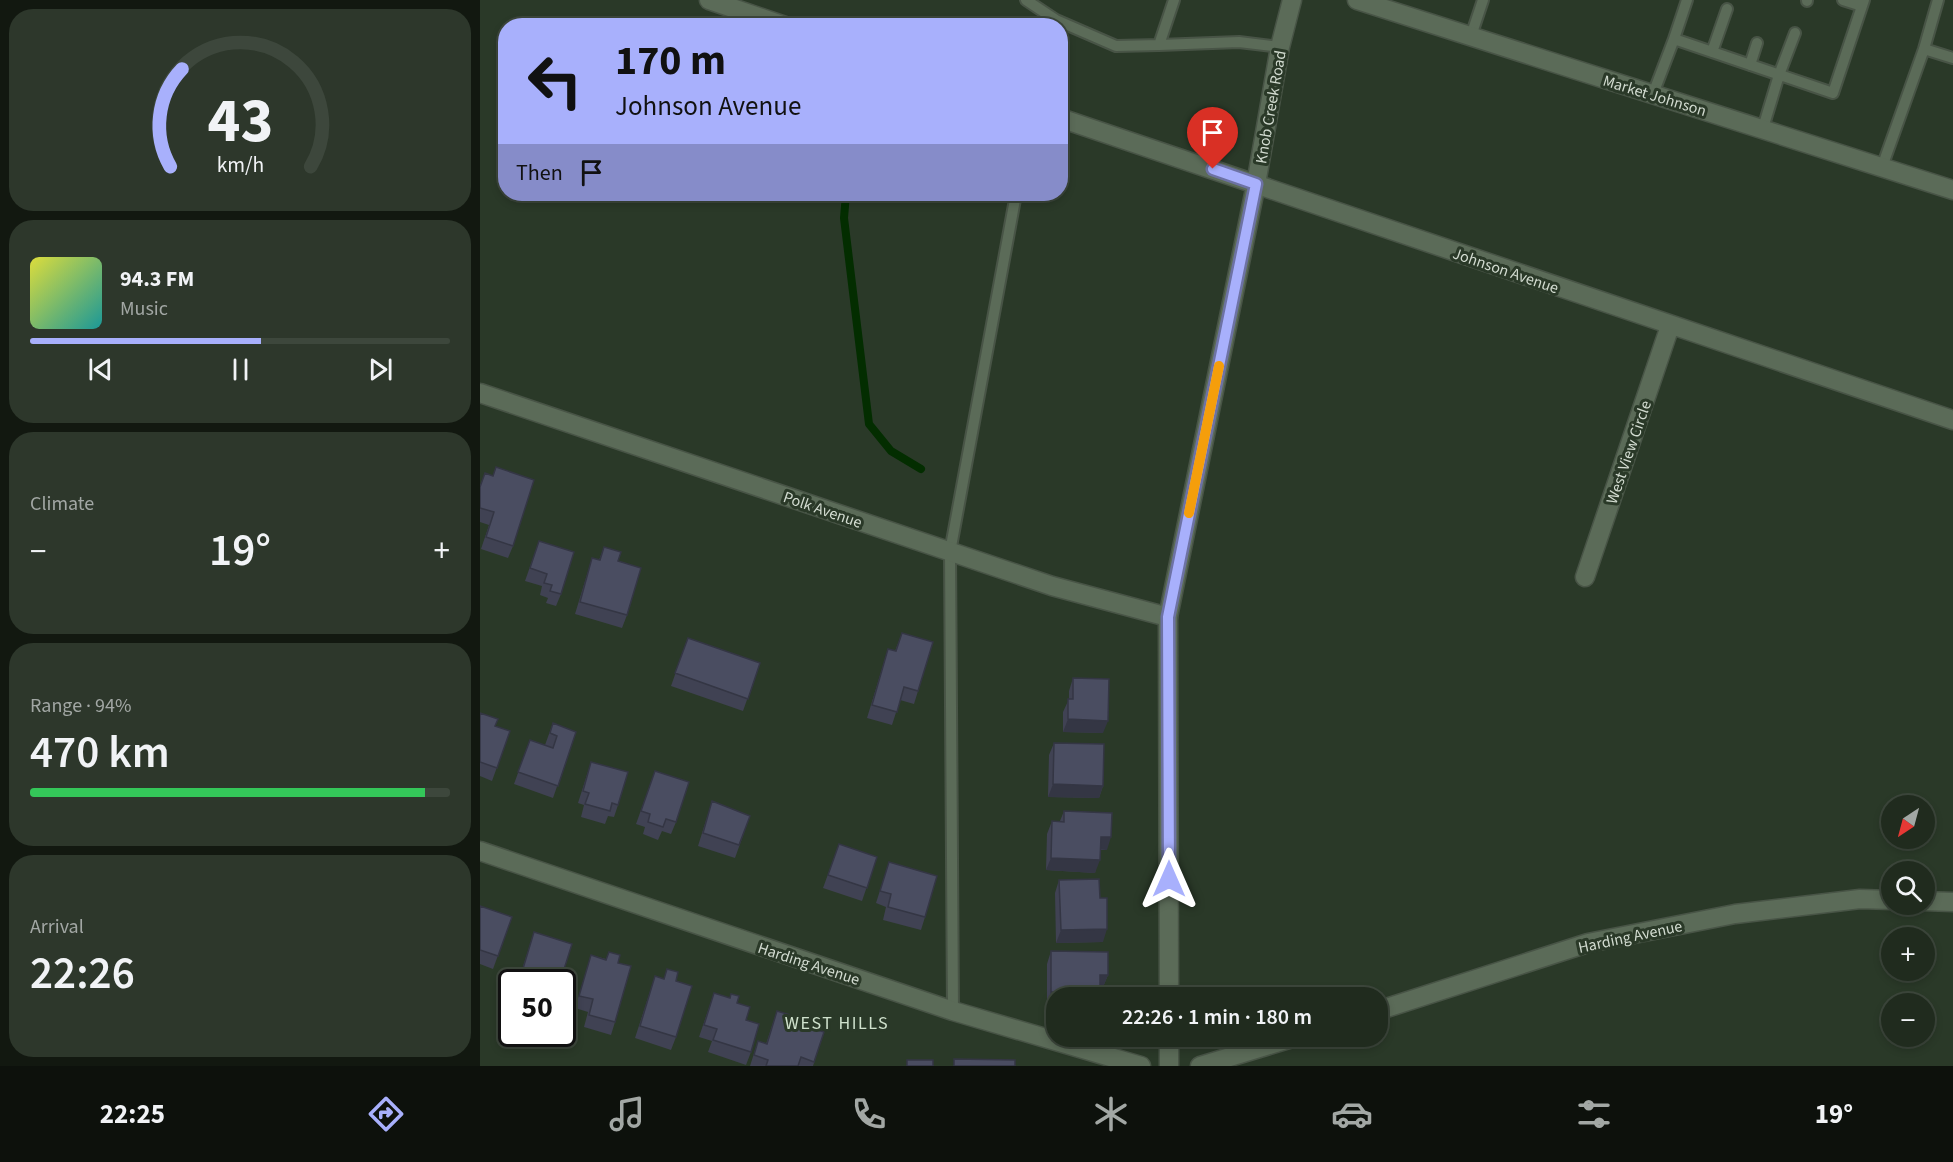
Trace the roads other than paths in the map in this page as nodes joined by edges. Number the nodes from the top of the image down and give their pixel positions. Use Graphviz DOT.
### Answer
graph roads {
  1 [pos="710,0"];
  2 [pos="1026,0"];
  3 [pos="1174,0"];
  4 [pos="1292,0"];
  5 [pos="1358,0"];
  6 [pos="1483,0"];
  7 [pos="1687,0"];
  8 [pos="1843,0"];
  9 [pos="1938,0"];
  10 [pos="1863,3"];
  11 [pos="1727,9"];
  12 [pos="762,18"];
  13 [pos="1053,18"];
  14 [pos="1068,25"];
  15 [pos="1795,33"];
  16 [pos="1471,36"];
  17 [pos="1674,39"];
  18 [pos="1757,43"];
  19 [pos="1159,45"];
  20 [pos="1280,47"];
  21 [pos="1924,49"];
  22 [pos="1712,52"];
  23 [pos="1953,58"];
  24 [pos="1750,65"];
  25 [pos="1779,75"];
  26 [pos="1653,94"];
  27 [pos="1068,121"];
  28 [pos="1763,128"];
  29 [pos="1882,167"];
  30 [pos="1256,184"];
  31 [pos="1953,190"];
  32 [pos="1015,201"];
  33 [pos="1671,326"];
  34 [pos="480,393"];
  35 [pos="1953,420"];
  36 [pos="950,552"];
  37 [pos="1585,577"];
  38 [pos="1168,617"];
  39 [pos="480,851"];
  40 [pos="1881,899"];
  41 [pos="1935,901"];
  42 [pos="1953,902"];
  43 [pos="1169,987"];
  44 [pos="1388,1007"];
  45 [pos="953,1011"];
  46 [pos="1169,1047"];
  47 [pos="1263,1047"];
  48 [pos="1141,1066"];
  49 [pos="1169,1066"];
  50 [pos="1200,1066"];
  1 -- 12 [label="street"];
  2 -- 13 [label="lane"];
  3 -- 19 [label="lane"];
  4 -- 20 [label="street, Knob Creek Road"];
  5 -- 16 [label="street, Market Johnson"];
  6 -- 16 [label="lane"];
  7 -- 17 [label="lane"];
  8 -- 10 [label="lane"];
  9 -- 21 [label="lane"];
  10 -- 25 [label="lane"];
  11 -- 22 [label="lane"];
  14 -- 19 [label="lane"];
  15 -- 25 [label="lane"];
  16 -- 26 [label="street, Market Johnson"];
  17 -- 22 [label="lane"];
  17 -- 26 [label="lane"];
  18 -- 24 [label="lane"];
  19 -- 20 [label="lane"];
  20 -- 30 [label="street, Knob Creek Road"];
  21 -- 23 [label="lane"];
  21 -- 29 [label="lane"];
  22 -- 24 [label="lane"];
  24 -- 25 [label="lane"];
  25 -- 28 [label="lane"];
  26 -- 28 [label="street, Market Johnson"];
  27 -- 30 [label="street, Johnson Avenue"];
  28 -- 29 [label="street, Market Johnson"];
  29 -- 31 [label="street, Market Johnson"];
  30 -- 33 [label="street, Johnson Avenue"];
  30 -- 38 [label="street, Knob Creek Road"];
  32 -- 36 [label="lane"];
  33 -- 35 [label="street, Johnson Avenue"];
  33 -- 37 [label="street, West View Circle"];
  34 -- 36 [label="street, Polk Avenue"];
  36 -- 38 [label="street, Polk Avenue"];
  36 -- 45 [label="lane"];
  38 -- 43 [label="street, Knob Creek Road"];
  39 -- 45 [label="street, Harding Avenue"];
  40 -- 44 [label="street, Harding Avenue"];
  41 -- 42 [label="street"];
  45 -- 48 [label="street, Harding Avenue"];
  46 -- 49 [label="street"];
  47 -- 50 [label="street"];
}
